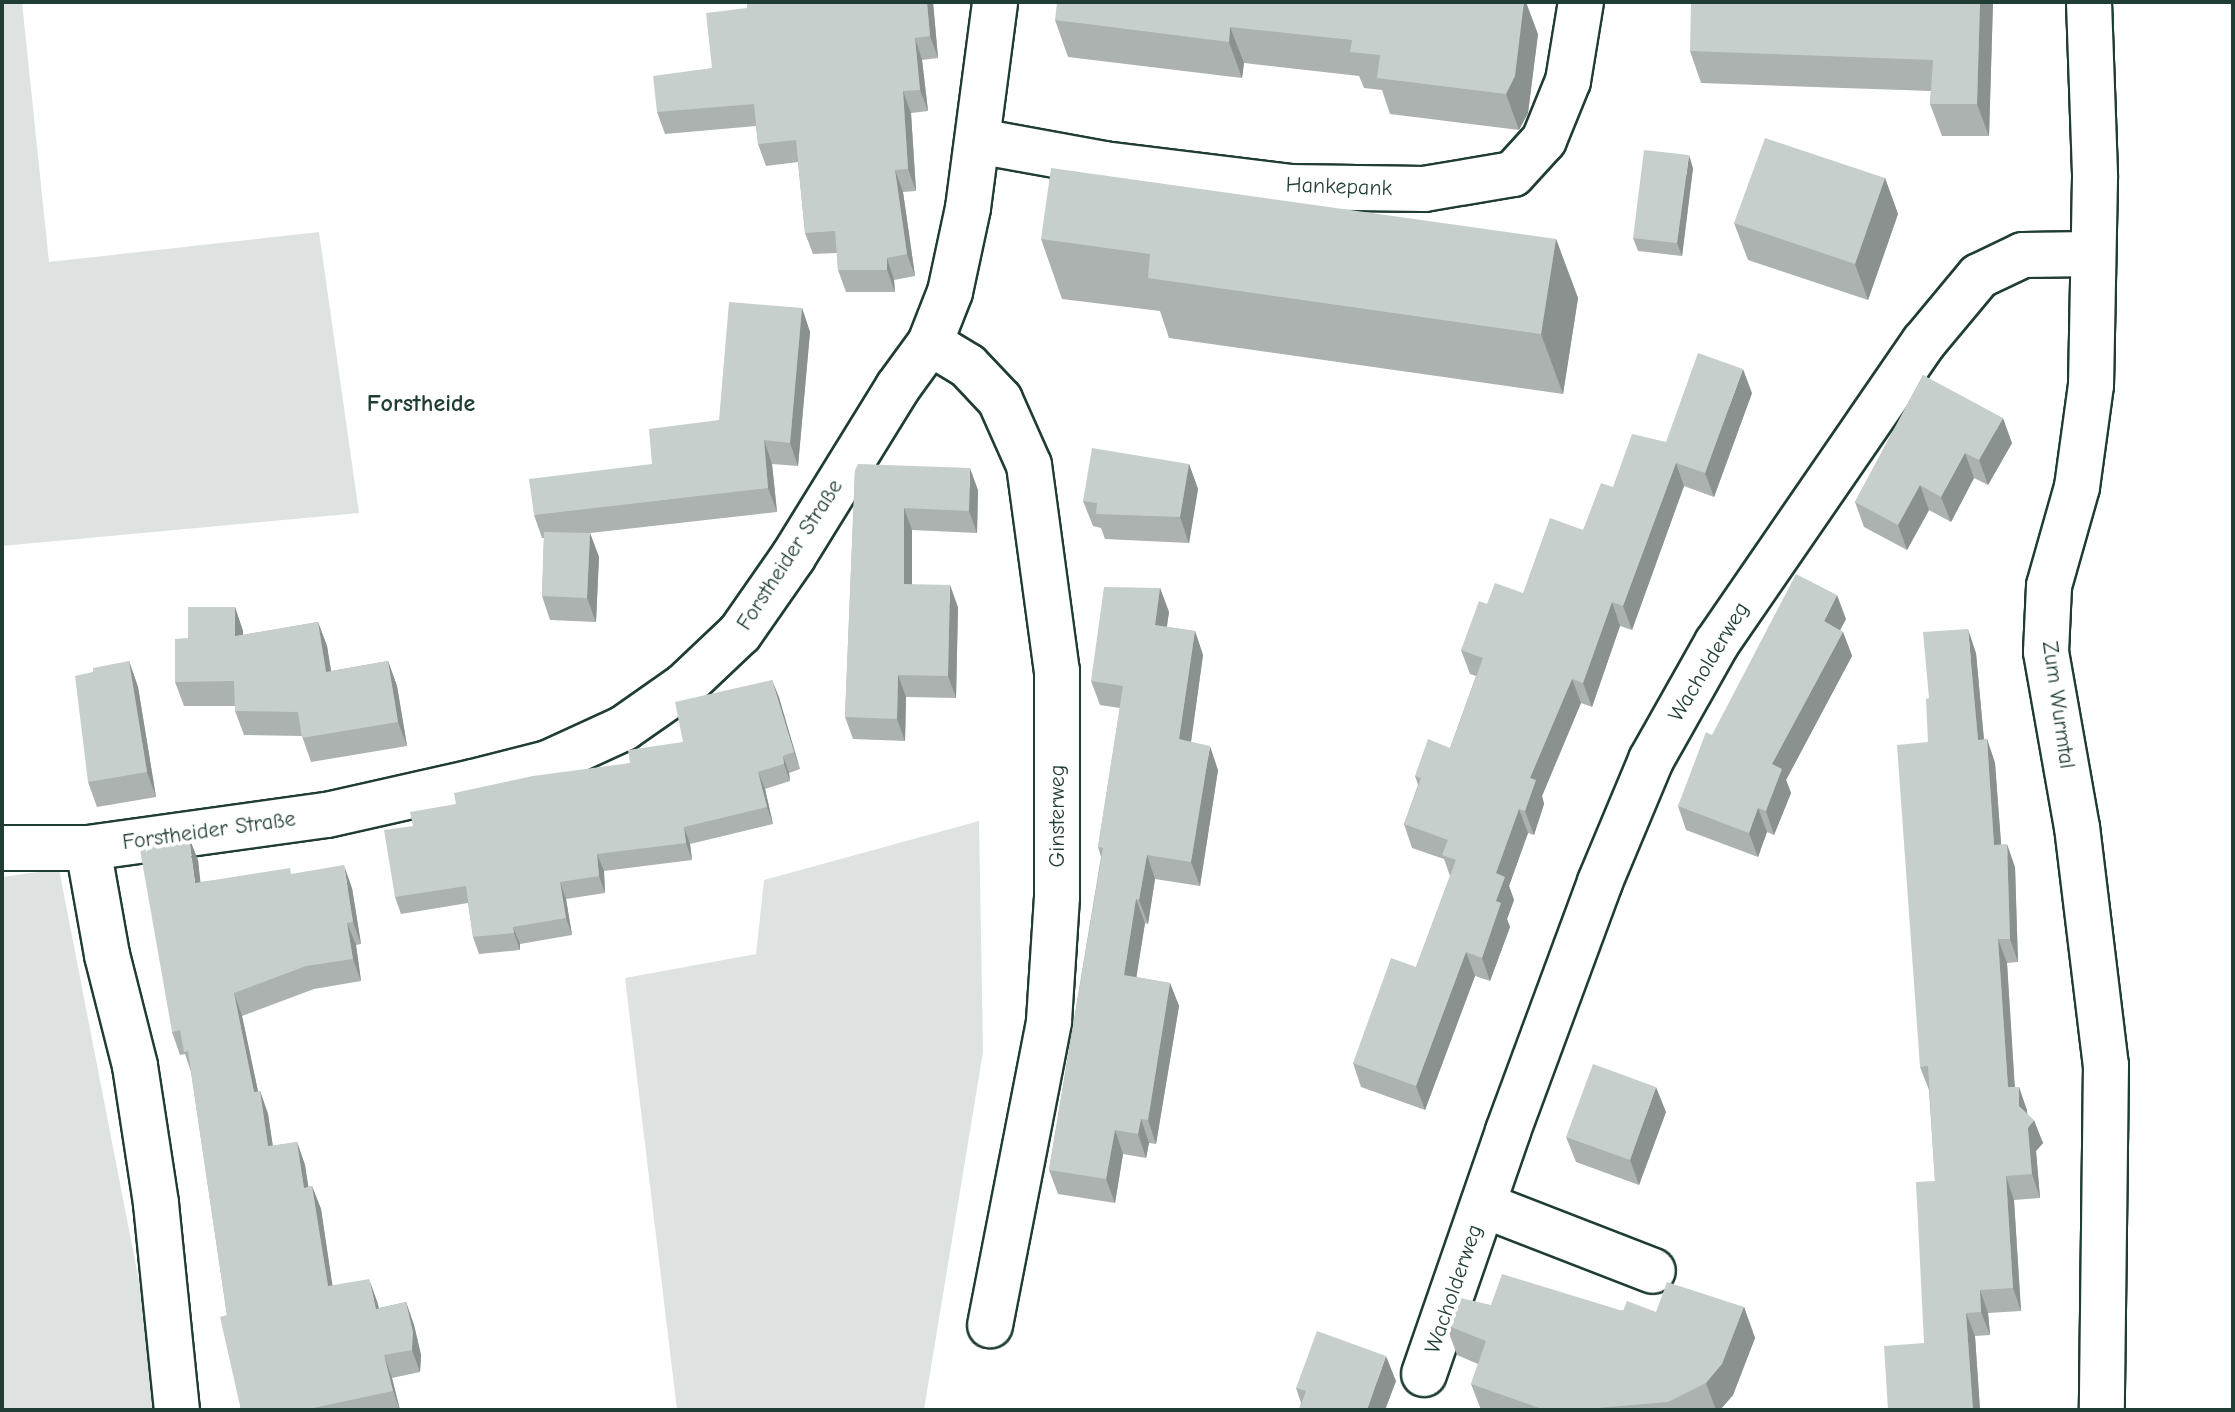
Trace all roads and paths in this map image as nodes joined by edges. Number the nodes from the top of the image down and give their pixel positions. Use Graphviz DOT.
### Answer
graph roads {
  1 [pos="995,2"];
  2 [pos="1581,2"];
  3 [pos="2089,2"];
  4 [pos="978,141"];
  5 [pos="2091,254"];
  6 [pos="930,343"];
  7 [pos="2,848"];
  8 [pos="88,848"];
  9 [pos="1483,1205"];
  10 [pos="1653,1271"];
  11 [pos="990,1325"];
  12 [pos="1424,1374"];
  13 [pos="177,1410"];
  14 [pos="2102,1410"];
  1 -- 4 [label="street, Forstheider Straße"];
  2 -- 4 [label="street, Hankepank"];
  3 -- 5 [label="street, Zum Wurmtal"];
  4 -- 6 [label="street, Forstheider Straße"];
  5 -- 9 [label="street, Wacholderweg"];
  5 -- 14 [label="street, Zum Wurmtal"];
  6 -- 8 [label="street, Forstheider Straße"];
  6 -- 11 [label="street, Ginsterweg"];
  7 -- 8 [label="street, Forstheider Straße"];
  8 -- 13 [label="street"];
  9 -- 10 [label="street, Wacholderweg"];
  9 -- 12 [label="street, Wacholderweg"];
}
